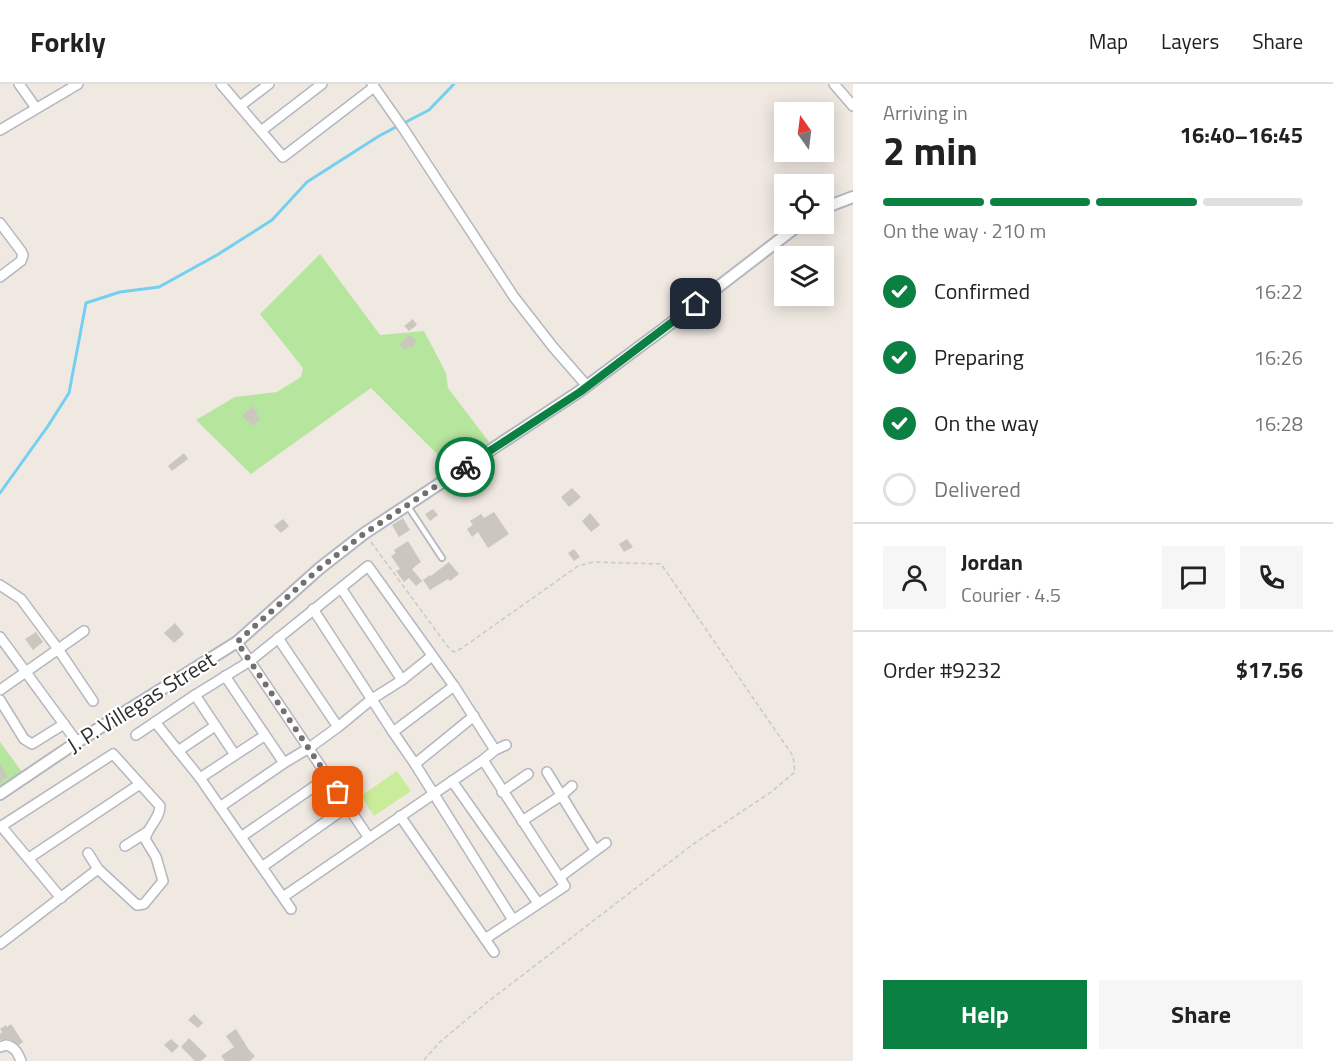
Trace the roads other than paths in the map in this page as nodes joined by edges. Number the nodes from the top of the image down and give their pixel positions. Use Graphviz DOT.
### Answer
graph roads {
  1 [pos="19,84"];
  2 [pos="78,84"];
  3 [pos="221,84"];
  4 [pos="269,84"];
  5 [pos="322,84"];
  6 [pos="835,84"];
  7 [pos="373,85"];
  8 [pos="64,87"];
  9 [pos="240,106"];
  10 [pos="853,106"];
  11 [pos="36,108"];
  12 [pos="0,116"];
  13 [pos="3,128"];
  14 [pos="261,131"];
  15 [pos="853,197"];
  16 [pos="834,204"];
  17 [pos="0,223"];
  18 [pos="787,234"];
  19 [pos="0,277"];
  20 [pos="587,386"];
  21 [pos="407,505"];
  22 [pos="442,558"];
  23 [pos="0,585"];
  24 [pos="341,588"];
  25 [pos="313,609"];
  26 [pos="84,631"];
  27 [pos="0,637"];
  28 [pos="278,638"];
  29 [pos="237,642"];
  30 [pos="58,649"];
  31 [pos="432,656"];
  32 [pos="250,661"];
  33 [pos="26,672"];
  34 [pos="225,676"];
  35 [pos="402,680"];
  36 [pos="454,686"];
  37 [pos="0,690"];
  38 [pos="195,695"];
  39 [pos="372,699"];
  40 [pos="0,700"];
  41 [pos="93,701"];
  42 [pos="474,716"];
  43 [pos="155,722"];
  44 [pos="64,724"];
  45 [pos="215,726"];
  46 [pos="338,727"];
  47 [pos="393,732"];
  48 [pos="136,735"];
  49 [pos="264,736"];
  50 [pos="77,742"];
  51 [pos="506,745"];
  52 [pos="309,748"];
  53 [pos="495,750"];
  54 [pos="178,751"];
  55 [pos="235,754"];
  56 [pos="483,760"];
  57 [pos="284,763"];
  58 [pos="416,764"];
  59 [pos="547,772"];
  60 [pos="528,774"];
  61 [pos="200,777"];
  62 [pos="328,777"];
  63 [pos="452,781"];
  64 [pos="140,784"];
  65 [pos="572,786"];
  66 [pos="502,792"];
  67 [pos="0,794"];
  68 [pos="433,794"];
  69 [pos="562,795"];
  70 [pos="348,806"];
  71 [pos="220,807"];
  72 [pos="400,816"];
  73 [pos="587,817"];
  74 [pos="522,821"];
  75 [pos="580,825"];
  76 [pos="1,826"];
  77 [pos="147,832"];
  78 [pos="242,837"];
  79 [pos="369,838"];
  80 [pos="606,843"];
  81 [pos="125,846"];
  82 [pos="595,850"];
  83 [pos="88,853"];
  84 [pos="28,858"];
  85 [pos="262,867"];
  86 [pos="98,869"];
  87 [pos="560,878"];
  88 [pos="283,897"];
  89 [pos="61,898"];
  90 [pos="538,903"];
  91 [pos="291,909"];
  92 [pos="513,920"];
  93 [pos="485,939"];
  94 [pos="1,941"];
  95 [pos="494,952"];
  96 [pos="0,1047"];
  97 [pos="21,1061"];
  1 -- 11 [label="street"];
  2 -- 8 [label="street"];
  3 -- 9 [label="street"];
  4 -- 9 [label="street"];
  5 -- 14 [label="street"];
  6 -- 10 [label="street"];
  7 -- 14 [label="street"];
  7 -- 20 [label="street"];
  8 -- 11 [label="street"];
  9 -- 14 [label="street"];
  11 -- 13 [label="street"];
  12 -- 13 [label="street"];
  15 -- 16 [label="street"];
  17 -- 19 [label="street"];
  18 -- 20 [label="street, J. P. Villegas Street"];
  20 -- 21 [label="street, J. P. Villegas Street"];
  21 -- 22 [label="lane"];
  21 -- 29 [label="street, J. P. Villegas Street"];
  23 -- 30 [label="street"];
  24 -- 25 [label="street"];
  24 -- 31 [label="street"];
  24 -- 35 [label="street"];
  25 -- 28 [label="street"];
  25 -- 39 [label="street"];
  26 -- 30 [label="street"];
  27 -- 33 [label="street"];
  28 -- 32 [label="street"];
  28 -- 46 [label="street"];
  29 -- 32 [label="street"];
  29 -- 50 [label="street, J. P. Villegas Street"];
  30 -- 33 [label="street"];
  30 -- 41 [label="street"];
  31 -- 35 [label="street"];
  31 -- 36 [label="street"];
  32 -- 34 [label="street"];
  32 -- 52 [label="street"];
  33 -- 37 [label="street"];
  33 -- 44 [label="street"];
  34 -- 38 [label="street"];
  34 -- 49 [label="street"];
  35 -- 39 [label="street"];
  36 -- 42 [label="street"];
  36 -- 47 [label="street"];
  38 -- 43 [label="street"];
  38 -- 45 [label="street"];
  39 -- 46 [label="street"];
  39 -- 47 [label="street"];
  40 -- 44 [label="street"];
  42 -- 53 [label="street"];
  42 -- 58 [label="street"];
  43 -- 48 [label="street"];
  43 -- 54 [label="street"];
  44 -- 50 [label="street"];
  45 -- 54 [label="street"];
  45 -- 55 [label="street"];
  46 -- 52 [label="street"];
  47 -- 58 [label="street"];
  49 -- 55 [label="street"];
  49 -- 57 [label="street"];
  50 -- 67 [label="street, J. P. Villegas Street"];
  51 -- 53 [label="street"];
  52 -- 57 [label="street"];
  52 -- 62 [label="street"];
  53 -- 56 [label="street"];
  54 -- 61 [label="street"];
  55 -- 61 [label="street"];
  56 -- 63 [label="street"];
  56 -- 66 [label="street"];
  57 -- 71 [label="street"];
  58 -- 68 [label="street"];
  59 -- 69 [label="street"];
  60 -- 66 [label="street"];
  61 -- 71 [label="street"];
  62 -- 70 [label="street"];
  62 -- 78 [label="street"];
  63 -- 68 [label="street"];
  63 -- 90 [label="street"];
  64 -- 76 [label="street"];
  64 -- 77 [label="street"];
  64 -- 84 [label="street"];
  65 -- 69 [label="street"];
  66 -- 74 [label="street"];
  68 -- 72 [label="street"];
  68 -- 92 [label="street"];
  69 -- 74 [label="street"];
  69 -- 75 [label="street"];
  70 -- 79 [label="street"];
  70 -- 85 [label="street"];
  71 -- 78 [label="street"];
  72 -- 79 [label="street"];
  72 -- 93 [label="street"];
  73 -- 75 [label="street"];
  74 -- 87 [label="street"];
  75 -- 82 [label="street"];
  76 -- 84 [label="street"];
  77 -- 81 [label="street"];
  77 -- 86 [label="street"];
  78 -- 85 [label="street"];
  79 -- 88 [label="street"];
  80 -- 82 [label="street"];
  82 -- 87 [label="street"];
  83 -- 86 [label="street"];
  84 -- 89 [label="street"];
  85 -- 88 [label="street"];
  86 -- 89 [label="street"];
  87 -- 90 [label="street"];
  88 -- 91 [label="street"];
  89 -- 94 [label="street"];
  90 -- 92 [label="street"];
  92 -- 93 [label="street"];
  93 -- 95 [label="street"];
  96 -- 97 [label="street"];
}
